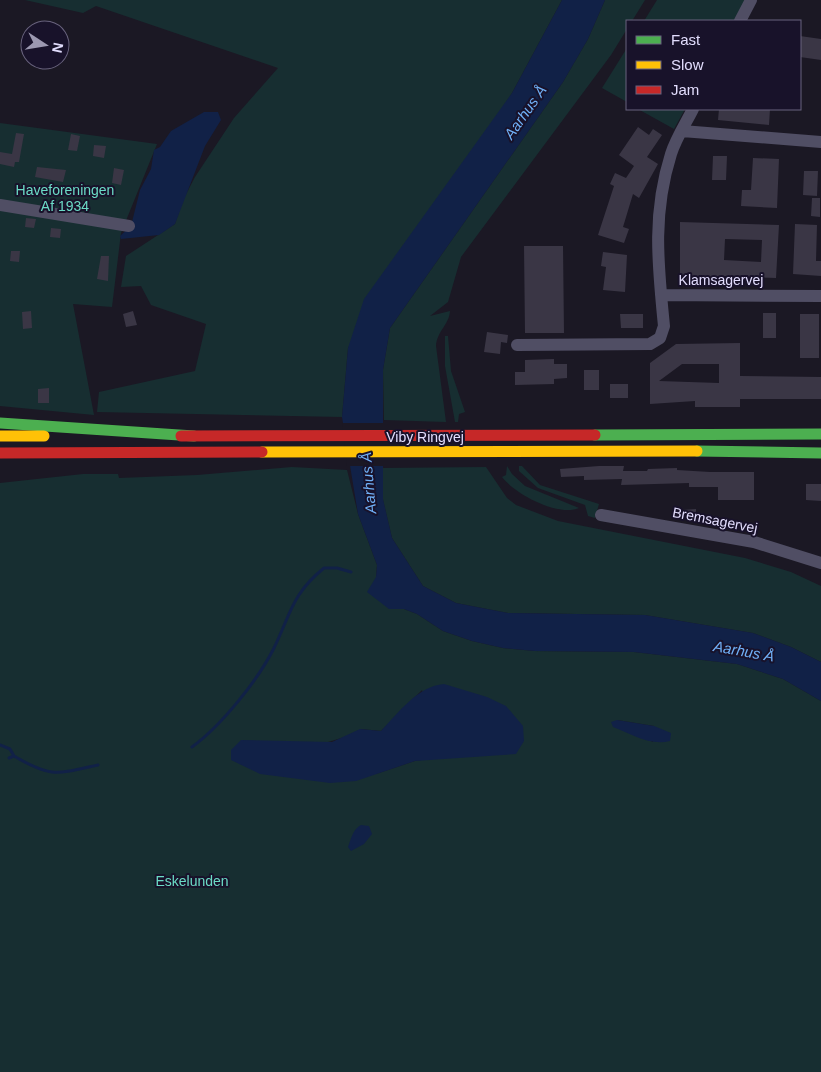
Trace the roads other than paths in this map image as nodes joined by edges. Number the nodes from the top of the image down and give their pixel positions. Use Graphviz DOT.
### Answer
graph roads {
  1 [pos="752,0"];
  2 [pos="741,20"];
  3 [pos="692,110"];
  4 [pos="682,131"];
  5 [pos="821,142"];
  6 [pos="0,205"];
  7 [pos="129,226"];
  8 [pos="661,295"];
  9 [pos="821,296"];
  10 [pos="517,345"];
  11 [pos="0,423"];
  12 [pos="821,434"];
  13 [pos="0,436"];
  14 [pos="194,436"];
  15 [pos="278,452"];
  16 [pos="0,453"];
  17 [pos="821,453"];
  18 [pos="10,465"];
  19 [pos="601,515"];
  20 [pos="821,563"];
  1 -- 2 [label="street"];
  3 -- 4 [label="street"];
  4 -- 5 [label="street"];
  4 -- 8 [label="street"];
  6 -- 7 [label="street"];
  8 -- 9 [label="street, Klamsagervej"];
  8 -- 10 [label="street, Klamsagervej"];
  11 -- 14 [label="main road"];
  12 -- 14 [label="main road, Viby Ringvej"];
  13 -- 14 [label="main road, Viby Ringvej"];
  15 -- 16 [label="main road, Viby Ringvej"];
  15 -- 17 [label="main road, Viby Ringvej"];
  15 -- 18 [label="main road"];
  19 -- 20 [label="street, Bremsagervej"];
}
